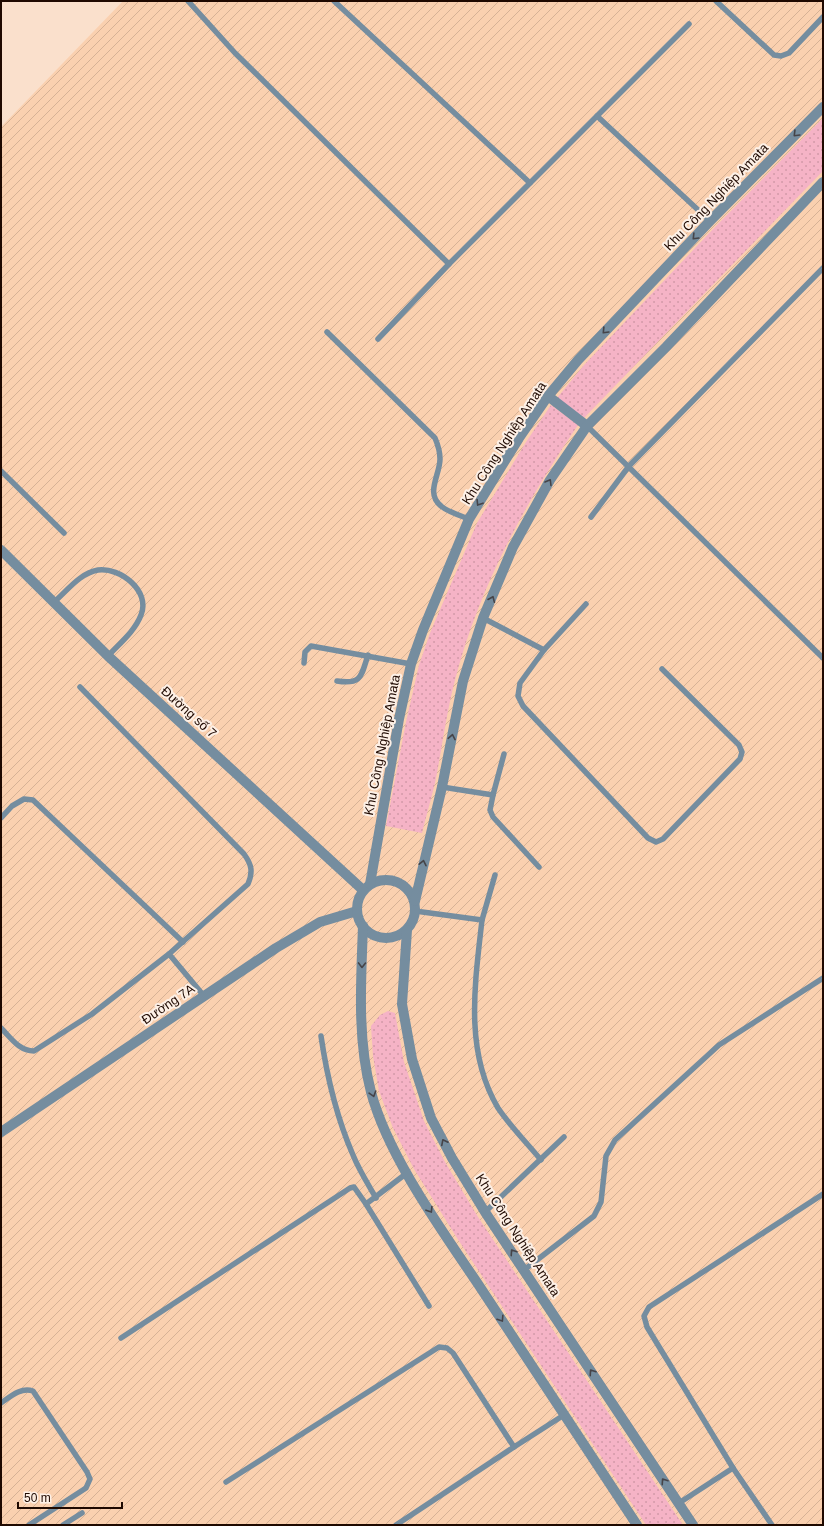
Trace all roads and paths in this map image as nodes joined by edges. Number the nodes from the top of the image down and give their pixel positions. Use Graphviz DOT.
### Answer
graph roads {
  1 [pos="188,1"];
  2 [pos="334,1"];
  3 [pos="716,1"];
  4 [pos="823,17"];
  5 [pos="689,24"];
  6 [pos="823,107"];
  7 [pos="597,116"];
  8 [pos="823,182"];
  9 [pos="530,183"];
  10 [pos="710,221"];
  11 [pos="449,264"];
  12 [pos="823,268"];
  13 [pos="327,332"];
  14 [pos="378,339"];
  15 [pos="548,396"];
  16 [pos="587,426"];
  17 [pos="629,466"];
  18 [pos="1,471"];
  19 [pos="591,517"];
  20 [pos="469,519"];
  21 [pos="64,532"];
  22 [pos="1,550"];
  23 [pos="54,602"];
  24 [pos="586,604"];
  25 [pos="483,618"];
  26 [pos="544,650"];
  27 [pos="368,655"];
  28 [pos="108,656"];
  29 [pos="823,658"];
  30 [pos="304,663"];
  31 [pos="411,664"];
  32 [pos="662,669"];
  33 [pos="336,682"];
  34 [pos="80,688"];
  35 [pos="504,754"];
  36 [pos="442,787"];
  37 [pos="492,795"];
  38 [pos="1,818"];
  39 [pos="539,867"];
  40 [pos="495,875"];
  41 [pos="367,887"];
  42 [pos="415,906"];
  43 [pos="357,911"];
  44 [pos="482,920"];
  45 [pos="363,926"];
  46 [pos="407,930"];
  47 [pos="183,942"];
  48 [pos="169,954"];
  49 [pos="823,978"];
  50 [pos="204,996"];
  51 [pos="1,1028"];
  52 [pos="321,1036"];
  53 [pos="1,1132"];
  54 [pos="564,1137"];
  55 [pos="541,1160"];
  56 [pos="407,1173"];
  57 [pos="823,1194"];
  58 [pos="376,1198"];
  59 [pos="366,1204"];
  60 [pos="485,1212"];
  61 [pos="524,1270"];
  62 [pos="430,1306"];
  63 [pos="121,1338"];
  64 [pos="1,1403"];
  65 [pos="564,1415"];
  66 [pos="514,1447"];
  67 [pos="733,1468"];
  68 [pos="226,1482"];
  69 [pos="679,1503"];
  70 [pos="82,1513"];
  71 [pos="29,1525"];
  72 [pos="64,1525"];
  73 [pos="396,1525"];
  74 [pos="637,1525"];
  75 [pos="693,1525"];
  76 [pos="772,1525"];
  1 -- 11 [label="lane"];
  2 -- 9 [label="lane"];
  3 -- 4 [label="lane"];
  5 -- 7 [label="lane"];
  6 -- 10 [label="street, Khu Công Nghiệp Amata, one-way"];
  7 -- 9 [label="lane"];
  7 -- 10 [label="lane"];
  8 -- 16 [label="street"];
  9 -- 11 [label="lane"];
  10 -- 15 [label="street, Khu Công Nghiệp Amata, one-way"];
  11 -- 14 [label="lane"];
  12 -- 17 [label="lane"];
  13 -- 20 [label="lane"];
  15 -- 16 [label="street"];
  15 -- 20 [label="street, Khu Công Nghiệp Amata, one-way"];
  16 -- 17 [label="lane"];
  25 -- 16 [label="street, one-way"];
  17 -- 19 [label="lane"];
  17 -- 29 [label="lane"];
  18 -- 21 [label="lane"];
  20 -- 31 [label="street, Khu Công Nghiệp Amata"];
  22 -- 23 [label="street, Đường số 7"];
  23 -- 28 [label="street, Đường số 7"];
  23 -- 28 [label="lane"];
  24 -- 26 [label="lane"];
  25 -- 26 [label="lane"];
  36 -- 25 [label="street, one-way"];
  26 -- 32 [label="lane"];
  27 -- 30 [label="lane"];
  27 -- 31 [label="lane"];
  27 -- 33 [label="lane"];
  28 -- 41 [label="street, Đường số 7"];
  31 -- 41 [label="street, Khu Công Nghiệp Amata"];
  34 -- 47 [label="lane"];
  35 -- 37 [label="lane"];
  36 -- 37 [label="lane"];
  42 -- 36 [label="street, one-way"];
  37 -- 39 [label="lane"];
  38 -- 47 [label="lane"];
  40 -- 44 [label="lane"];
  41 -- 42 [label="street"];
  41 -- 43 [label="street"];
  42 -- 44 [label="lane"];
  42 -- 46 [label="street"];
  43 -- 45 [label="street"];
  43 -- 50 [label="street, Đường 7A"];
  44 -- 55 [label="lane"];
  45 -- 46 [label="street"];
  45 -- 56 [label="street, one-way"];
  60 -- 46 [label="street, Khu Công Nghiệp Amata, one-way"];
  47 -- 48 [label="lane"];
  48 -- 50 [label="lane"];
  48 -- 51 [label="lane"];
  49 -- 61 [label="lane"];
  50 -- 53 [label="street, Đường 7A"];
  52 -- 58 [label="lane"];
  54 -- 55 [label="lane"];
  55 -- 60 [label="lane"];
  56 -- 58 [label="lane"];
  56 -- 65 [label="street, one-way"];
  57 -- 67 [label="lane"];
  58 -- 59 [label="lane"];
  59 -- 62 [label="lane"];
  59 -- 63 [label="lane"];
  61 -- 60 [label="street, Khu Công Nghiệp Amata, one-way"];
  69 -- 61 [label="street, Khu Công Nghiệp Amata, one-way"];
  64 -- 71 [label="lane"];
  65 -- 66 [label="lane"];
  65 -- 74 [label="street"];
  66 -- 68 [label="lane"];
  66 -- 73 [label="lane"];
  67 -- 69 [label="lane"];
  67 -- 76 [label="lane"];
  69 -- 75 [label="street, Khu Công Nghiệp Amata"];
  70 -- 72 [label="lane"];
}
